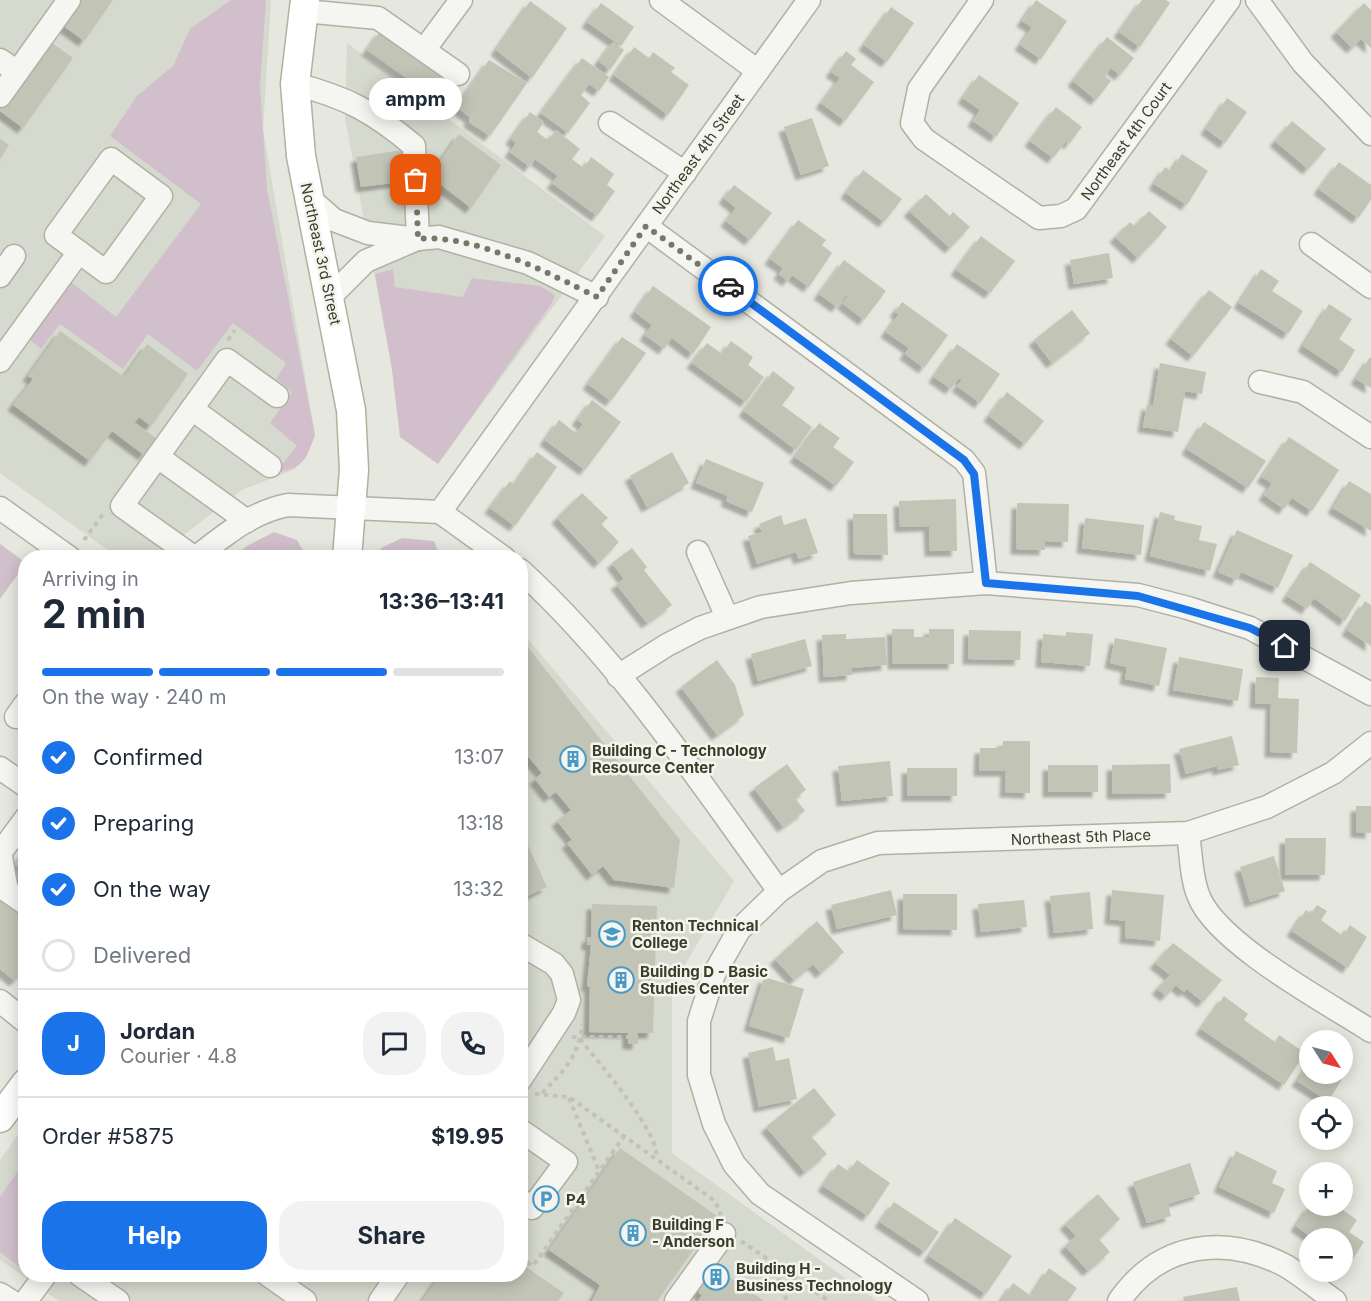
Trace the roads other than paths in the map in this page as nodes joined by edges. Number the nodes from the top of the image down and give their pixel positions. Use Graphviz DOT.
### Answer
graph roads {
  1 [pos="69,0"];
  2 [pos="461,0"];
  3 [pos="660,0"];
  4 [pos="809,0"];
  5 [pos="982,0"];
  6 [pos="1229,0"];
  7 [pos="1257,0"];
  8 [pos="304,6"];
  9 [pos="424,50"];
  10 [pos="9,66"];
  11 [pos="758,71"];
  12 [pos="458,74"];
  13 [pos="295,84"];
  14 [pos="0,96"];
  15 [pos="610,123"];
  16 [pos="1371,134"];
  17 [pos="684,173"];
  18 [pos="309,198"];
  19 [pos="646,226"];
  20 [pos="418,239"];
  21 [pos="1311,244"];
  22 [pos="79,252"];
  23 [pos="14,256"];
  24 [pos="0,276"];
  25 [pos="1371,287"];
  26 [pos="330,297"];
  27 [pos="597,297"];
  28 [pos="0,361"];
  29 [pos="1260,382"];
  30 [pos="277,396"];
  31 [pos="192,409"];
  32 [pos="1371,437"];
  33 [pos="158,457"];
  34 [pos="270,466"];
  35 [pos="0,508"];
  36 [pos="352,508"];
  37 [pos="440,512"];
  38 [pos="247,521"];
  39 [pos="59,550"];
  40 [pos="184,550"];
  41 [pos="206,550"];
  42 [pos="348,550"];
  43 [pos="493,550"];
  44 [pos="698,552"];
  45 [pos="528,578"];
  46 [pos="986,583"];
  47 [pos="727,617"];
  48 [pos="618,676"];
  49 [pos="1371,694"];
  50 [pos="1371,743"];
  51 [pos="0,768"];
  52 [pos="18,780"];
  53 [pos="18,829"];
  54 [pos="1188,833"];
  55 [pos="1,851"];
  56 [pos="779,891"];
  57 [pos="18,899"];
  58 [pos="528,949"];
  59 [pos="0,1001"];
  60 [pos="18,1016"];
  61 [pos="1371,1031"];
  62 [pos="528,1082"];
  63 [pos="18,1094"];
  64 [pos="0,1118"];
  65 [pos="528,1136"];
  66 [pos="528,1205"];
  67 [pos="724,1234"];
  68 [pos="40,1282"];
  69 [pos="90,1282"];
  70 [pos="278,1282"];
  71 [pos="393,1282"];
  72 [pos="0,1294"];
  73 [pos="10,1301"];
  74 [pos="26,1301"];
  75 [pos="118,1301"];
  76 [pos="305,1301"];
  77 [pos="380,1301"];
  78 [pos="676,1301"];
  79 [pos="917,1301"];
  80 [pos="1119,1301"];
  81 [pos="1335,1301"];
  1 -- 10 [label="street"];
  2 -- 9 [label="street"];
  3 -- 11 [label="street"];
  4 -- 11 [label="street, Northeast 4th Street"];
  5 -- 6 [label="street, Northeast 4th Court"];
  7 -- 16 [label="street"];
  8 -- 9 [label="street"];
  8 -- 13 [label="main road, Northeast 3rd Street"];
  9 -- 12 [label="street"];
  10 -- 14 [label="street"];
  11 -- 17 [label="street, Northeast 4th Street"];
  13 -- 18 [label="main road, Northeast 3rd Street"];
  13 -- 20 [label="street"];
  15 -- 17 [label="street"];
  17 -- 19 [label="street, Northeast 4th Street"];
  18 -- 20 [label="street"];
  18 -- 26 [label="main road, Northeast 3rd Street"];
  19 -- 27 [label="street, Northeast 4th Street"];
  19 -- 46 [label="street"];
  20 -- 26 [label="street"];
  20 -- 27 [label="street"];
  21 -- 25 [label="street"];
  22 -- 22 [label="street"];
  22 -- 28 [label="street"];
  23 -- 24 [label="street"];
  26 -- 36 [label="main road, Northeast 3rd Street"];
  27 -- 37 [label="street, Northeast 4th Street"];
  29 -- 32 [label="street"];
  30 -- 31 [label="street"];
  31 -- 33 [label="street"];
  31 -- 34 [label="street"];
  33 -- 38 [label="street"];
  33 -- 40 [label="street"];
  35 -- 39 [label="street"];
  36 -- 37 [label="street"];
  36 -- 38 [label="street"];
  36 -- 42 [label="main road"];
  37 -- 43 [label="street"];
  38 -- 41 [label="street"];
  44 -- 47 [label="street"];
  45 -- 48 [label="street"];
  46 -- 47 [label="street"];
  46 -- 49 [label="street"];
  47 -- 48 [label="street"];
  48 -- 56 [label="street"];
  50 -- 54 [label="street, Northeast 5th Place"];
  51 -- 52 [label="street"];
  53 -- 55 [label="street"];
  54 -- 56 [label="street, Northeast 5th Place"];
  54 -- 61 [label="street"];
  55 -- 57 [label="street"];
  56 -- 79 [label="street, Northeast 5th Place"];
  58 -- 62 [label="street"];
  59 -- 60 [label="street"];
  63 -- 64 [label="main road"];
  65 -- 66 [label="street"];
  67 -- 78 [label="street"];
  68 -- 74 [label="street"];
  69 -- 75 [label="street"];
  70 -- 76 [label="street"];
  71 -- 77 [label="street"];
  72 -- 73 [label="street"];
  80 -- 81 [label="street"];
}
